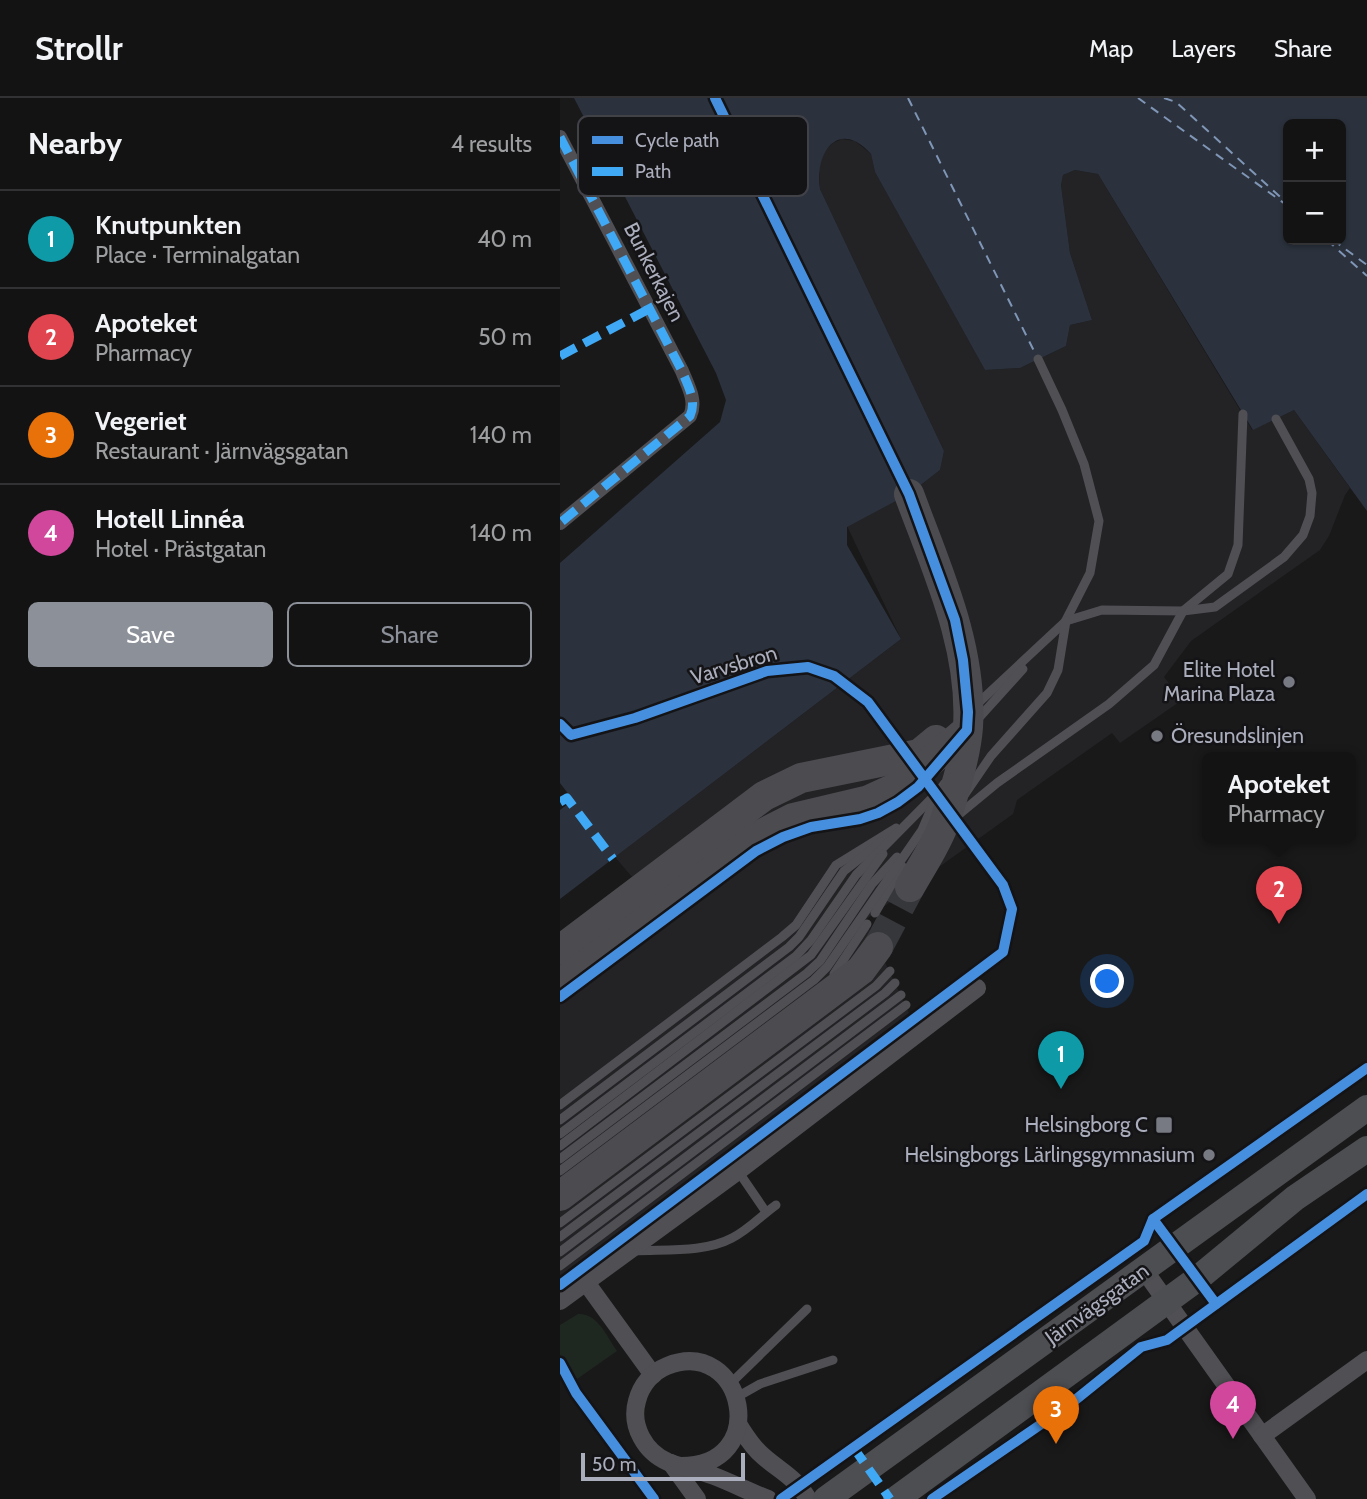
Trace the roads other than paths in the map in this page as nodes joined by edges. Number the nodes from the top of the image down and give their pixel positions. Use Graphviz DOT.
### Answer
graph roads {
  1 [pos="560,137"];
  2 [pos="578,172"];
  3 [pos="591,196"];
  4 [pos="1038,359"];
  5 [pos="1243,414"];
  6 [pos="1276,419"];
  7 [pos="909,494"];
  8 [pos="560,523"];
  9 [pos="1183,611"];
  10 [pos="1066,621"];
  11 [pos="967,730"];
  12 [pos="939,791"];
  13 [pos="796,792"];
  14 [pos="785,798"];
  15 [pos="801,806"];
  16 [pos="762,810"];
  17 [pos="907,822"];
  18 [pos="936,842"];
  19 [pos="918,882"];
  20 [pos="875,913"];
  21 [pos="878,947"];
  22 [pos="560,950"];
  23 [pos="560,961"];
  24 [pos="560,975"];
  25 [pos="869,977"];
  26 [pos="895,983"];
  27 [pos="560,984"];
  28 [pos="977,988"];
  29 [pos="901,995"];
  30 [pos="905,1005"];
  31 [pos="560,1105"];
  32 [pos="1367,1108"];
  33 [pos="560,1120"];
  34 [pos="560,1134"];
  35 [pos="560,1146"];
  36 [pos="1367,1149"];
  37 [pos="560,1159"];
  38 [pos="560,1171"];
  39 [pos="742,1178"];
  40 [pos="560,1184"];
  41 [pos="560,1196"];
  42 [pos="776,1205"];
  43 [pos="560,1209"];
  44 [pos="766,1212"];
  45 [pos="560,1223"];
  46 [pos="560,1237"];
  47 [pos="625,1251"];
  48 [pos="560,1252"];
  49 [pos="560,1266"];
  50 [pos="1144,1270"];
  51 [pos="585,1281"];
  52 [pos="560,1301"];
  53 [pos="1166,1301"];
  54 [pos="807,1309"];
  55 [pos="832,1360"];
  56 [pos="1367,1360"];
  57 [pos="653,1375"];
  58 [pos="734,1391"];
  59 [pos="738,1424"];
  60 [pos="1262,1436"];
  61 [pos="675,1465"];
  62 [pos="696,1499"];
  63 [pos="768,1499"];
  64 [pos="808,1499"];
  65 [pos="826,1499"];
  66 [pos="895,1499"];
  67 [pos="1307,1499"];
  1 -- 2 [label="street, Bunkerkajen"];
  3 -- 8 [label="street, Bunkerkajen"];
  4 -- 10 [label="lane"];
  5 -- 9 [label="lane"];
  6 -- 9 [label="lane"];
  7 -- 11 [label="highway"];
  9 -- 10 [label="lane"];
  9 -- 18 [label="lane"];
  10 -- 11 [label="lane"];
  10 -- 11 [label="lane"];
  10 -- 18 [label="lane"];
  11 -- 12 [label="lane"];
  11 -- 18 [label="highway"];
  11 -- 22 [label="highway"];
  11 -- 27 [label="highway"];
  12 -- 17 [label="lane"];
  12 -- 18 [label="lane"];
  13 -- 14 [label="lane"];
  15 -- 24 [label="lane"];
  16 -- 23 [label="lane"];
  17 -- 31 [label="lane"];
  17 -- 33 [label="lane"];
  17 -- 34 [label="lane"];
  17 -- 35 [label="lane"];
  18 -- 19 [label="highway"];
  18 -- 20 [label="lane"];
  18 -- 37 [label="lane"];
  18 -- 38 [label="lane"];
  21 -- 40 [label="lane"];
  21 -- 41 [label="highway"];
  21 -- 45 [label="lane"];
  25 -- 43 [label="lane"];
  26 -- 46 [label="lane"];
  28 -- 39 [label="street"];
  29 -- 48 [label="lane"];
  30 -- 49 [label="lane"];
  32 -- 50 [label="main road, Järnvägsgatan"];
  36 -- 53 [label="main road, Järnvägsgatan"];
  39 -- 44 [label="lane"];
  39 -- 47 [label="street"];
  42 -- 44 [label="lane"];
  44 -- 47 [label="lane"];
  47 -- 51 [label="street"];
  50 -- 53 [label="street"];
  50 -- 65 [label="main road, Järnvägsgatan"];
  51 -- 52 [label="street"];
  51 -- 57 [label="street"];
  53 -- 60 [label="street"];
  53 -- 66 [label="main road, Järnvägsgatan"];
  54 -- 58 [label="lane"];
  55 -- 58 [label="lane"];
  56 -- 60 [label="street"];
  57 -- 58 [label="street"];
  57 -- 61 [label="street"];
  58 -- 59 [label="street"];
  59 -- 61 [label="street"];
  59 -- 64 [label="street"];
  60 -- 67 [label="street"];
  61 -- 62 [label="street"];
  61 -- 63 [label="street"];
}
